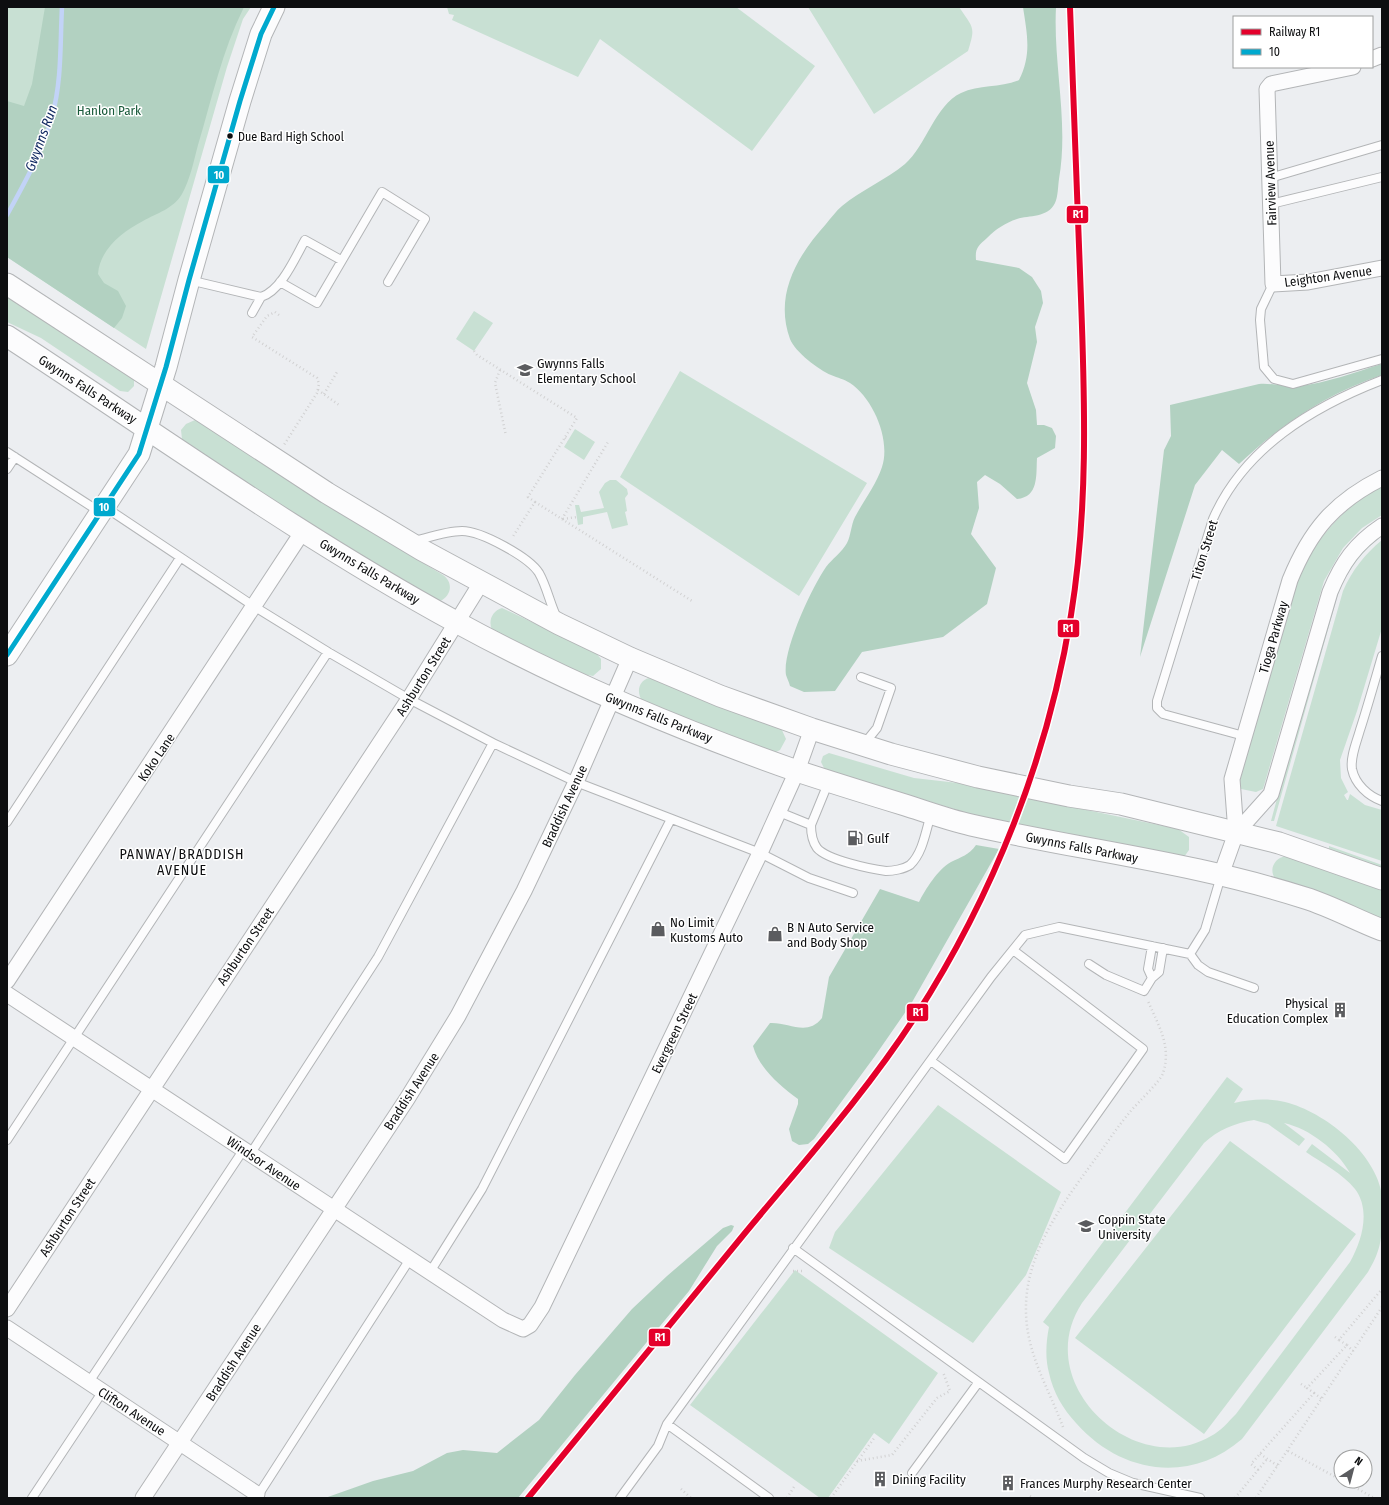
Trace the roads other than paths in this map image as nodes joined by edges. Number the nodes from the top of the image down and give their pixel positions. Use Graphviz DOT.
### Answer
graph roads {
  1 [pos="274,7"];
  2 [pos="1348,68"];
  3 [pos="1382,146"];
  4 [pos="1382,177"];
  5 [pos="1270,178"];
  6 [pos="1271,204"];
  7 [pos="341,260"];
  8 [pos="1382,268"];
  9 [pos="188,280"];
  10 [pos="280,282"];
  11 [pos="388,282"];
  12 [pos="7,284"];
  13 [pos="1273,284"];
  14 [pos="261,297"];
  15 [pos="252,313"];
  16 [pos="7,336"];
  17 [pos="1382,359"];
  18 [pos="1382,380"];
  19 [pos="161,385"];
  20 [pos="147,428"];
  21 [pos="7,452"];
  22 [pos="15,457"];
  23 [pos="7,469"];
  24 [pos="1382,478"];
  25 [pos="102,509"];
  26 [pos="1382,526"];
  27 [pos="303,531"];
  28 [pos="410,542"];
  29 [pos="180,558"];
  30 [pos="481,583"];
  31 [pos="255,607"];
  32 [pos="457,622"];
  33 [pos="560,624"];
  34 [pos="328,652"];
  35 [pos="7,655"];
  36 [pos="1382,656"];
  37 [pos="630,658"];
  38 [pos="861,677"];
  39 [pos="613,698"];
  40 [pos="409,699"];
  41 [pos="812,729"];
  42 [pos="1244,736"];
  43 [pos="493,743"];
  44 [pos="863,745"];
  45 [pos="797,771"];
  46 [pos="829,781"];
  47 [pos="576,782"];
  48 [pos="1382,801"];
  49 [pos="779,812"];
  50 [pos="931,813"];
  51 [pos="671,819"];
  52 [pos="7,822"];
  53 [pos="811,825"];
  54 [pos="1236,833"];
  55 [pos="760,853"];
  56 [pos="1221,875"];
  57 [pos="1382,879"];
  58 [pos="853,893"];
  59 [pos="1382,930"];
  60 [pos="1152,946"];
  61 [pos="1163,948"];
  62 [pos="1013,950"];
  63 [pos="1190,954"];
  64 [pos="1089,964"];
  65 [pos="1152,978"];
  66 [pos="7,981"];
  67 [pos="1254,988"];
  68 [pos="7,994"];
  69 [pos="74,1039"];
  70 [pos="931,1061"];
  71 [pos="151,1088"];
  72 [pos="7,1140"];
  73 [pos="247,1151"];
  74 [pos="334,1209"];
  75 [pos="793,1248"];
  76 [pos="410,1259"];
  77 [pos="430,1272"];
  78 [pos="7,1308"];
  79 [pos="7,1328"];
  80 [pos="523,1329"];
  81 [pos="89,1382"];
  82 [pos="978,1383"];
  83 [pos="103,1391"];
  84 [pos="667,1424"];
  85 [pos="180,1442"];
  86 [pos="912,1473"];
  87 [pos="257,1496"];
  88 [pos="32,1498"];
  89 [pos="143,1498"];
  90 [pos="620,1498"];
  91 [pos="769,1498"];
  92 [pos="1200,1498"];
  1 -- 9 [label="main road"];
  2 -- 5 [label="street, Fairview Avenue"];
  3 -- 5 [label="lane"];
  4 -- 6 [label="lane"];
  5 -- 6 [label="street, Fairview Avenue"];
  6 -- 13 [label="street, Fairview Avenue"];
  7 -- 10 [label="lane"];
  7 -- 10 [label="lane"];
  7 -- 11 [label="lane"];
  8 -- 13 [label="street, Leighton Avenue"];
  9 -- 14 [label="lane"];
  9 -- 19 [label="main road"];
  10 -- 14 [label="lane"];
  12 -- 19 [label="main road"];
  13 -- 17 [label="lane"];
  14 -- 15 [label="lane"];
  16 -- 20 [label="main road, Gwynns Falls Parkway"];
  18 -- 42 [label="lane, Titon Street"];
  19 -- 20 [label="main road"];
  19 -- 28 [label="main road"];
  20 -- 25 [label="main road"];
  20 -- 27 [label="main road, Gwynns Falls Parkway"];
  21 -- 22 [label="lane"];
  22 -- 23 [label="lane"];
  22 -- 25 [label="lane"];
  24 -- 42 [label="street, Tioga Parkway"];
  25 -- 29 [label="lane"];
  25 -- 35 [label="main road"];
  26 -- 54 [label="street, Tioga Parkway"];
  27 -- 31 [label="street, Koko Lane"];
  27 -- 32 [label="main road, Gwynns Falls Parkway"];
  28 -- 30 [label="main road"];
  28 -- 33 [label="lane"];
  29 -- 31 [label="lane"];
  29 -- 52 [label="lane"];
  30 -- 32 [label="street, Ashburton Street"];
  30 -- 33 [label="main road"];
  31 -- 34 [label="lane"];
  31 -- 66 [label="street, Koko Lane"];
  32 -- 39 [label="main road, Gwynns Falls Parkway"];
  32 -- 40 [label="street, Ashburton Street"];
  33 -- 37 [label="main road"];
  34 -- 40 [label="lane"];
  34 -- 69 [label="lane"];
  36 -- 48 [label="lane"];
  37 -- 39 [label="street, Braddish Avenue"];
  37 -- 41 [label="main road"];
  38 -- 44 [label="lane"];
  39 -- 45 [label="main road, Gwynns Falls Parkway"];
  39 -- 47 [label="street, Braddish Avenue"];
  40 -- 43 [label="lane"];
  40 -- 71 [label="street, Ashburton Street"];
  41 -- 44 [label="main road"];
  41 -- 45 [label="street, Evergreen Street"];
  42 -- 54 [label="street, Tioga Parkway"];
  43 -- 47 [label="lane"];
  43 -- 73 [label="lane"];
  44 -- 54 [label="main road"];
  45 -- 46 [label="main road, Gwynns Falls Parkway"];
  45 -- 49 [label="street, Evergreen Street"];
  46 -- 50 [label="main road, Gwynns Falls Parkway"];
  46 -- 53 [label="lane"];
  47 -- 51 [label="lane"];
  47 -- 74 [label="street, Braddish Avenue"];
  49 -- 53 [label="lane"];
  49 -- 55 [label="street, Evergreen Street"];
  50 -- 53 [label="lane"];
  50 -- 56 [label="main road, Gwynns Falls Parkway"];
  51 -- 55 [label="lane"];
  51 -- 77 [label="lane"];
  54 -- 56 [label="street, Tioga Parkway"];
  54 -- 57 [label="main road"];
  55 -- 58 [label="lane"];
  55 -- 80 [label="street, Evergreen Street"];
  56 -- 59 [label="main road, Gwynns Falls Parkway"];
  56 -- 63 [label="lane"];
  60 -- 61 [label="lane"];
  60 -- 62 [label="lane"];
  60 -- 65 [label="lane"];
  61 -- 63 [label="lane"];
  61 -- 65 [label="lane"];
  62 -- 70 [label="lane"];
  62 -- 70 [label="lane"];
  63 -- 67 [label="lane"];
  64 -- 65 [label="lane"];
  68 -- 69 [label="street, Windsor Avenue"];
  69 -- 71 [label="street, Windsor Avenue"];
  69 -- 72 [label="lane"];
  70 -- 75 [label="lane"];
  71 -- 73 [label="street, Windsor Avenue"];
  71 -- 78 [label="street, Ashburton Street"];
  73 -- 74 [label="street, Windsor Avenue"];
  73 -- 81 [label="lane"];
  74 -- 76 [label="street, Windsor Avenue"];
  74 -- 85 [label="street, Braddish Avenue"];
  75 -- 82 [label="lane"];
  75 -- 84 [label="lane"];
  76 -- 77 [label="street, Windsor Avenue"];
  76 -- 87 [label="lane"];
  77 -- 80 [label="street, Windsor Avenue"];
  79 -- 81 [label="street, Clifton Avenue"];
  81 -- 83 [label="street, Clifton Avenue"];
  82 -- 86 [label="lane"];
  82 -- 92 [label="lane"];
  83 -- 85 [label="street, Clifton Avenue"];
  83 -- 88 [label="lane"];
  84 -- 90 [label="lane"];
  84 -- 91 [label="lane"];
  85 -- 87 [label="street, Clifton Avenue"];
  85 -- 89 [label="street, Braddish Avenue"];
}
